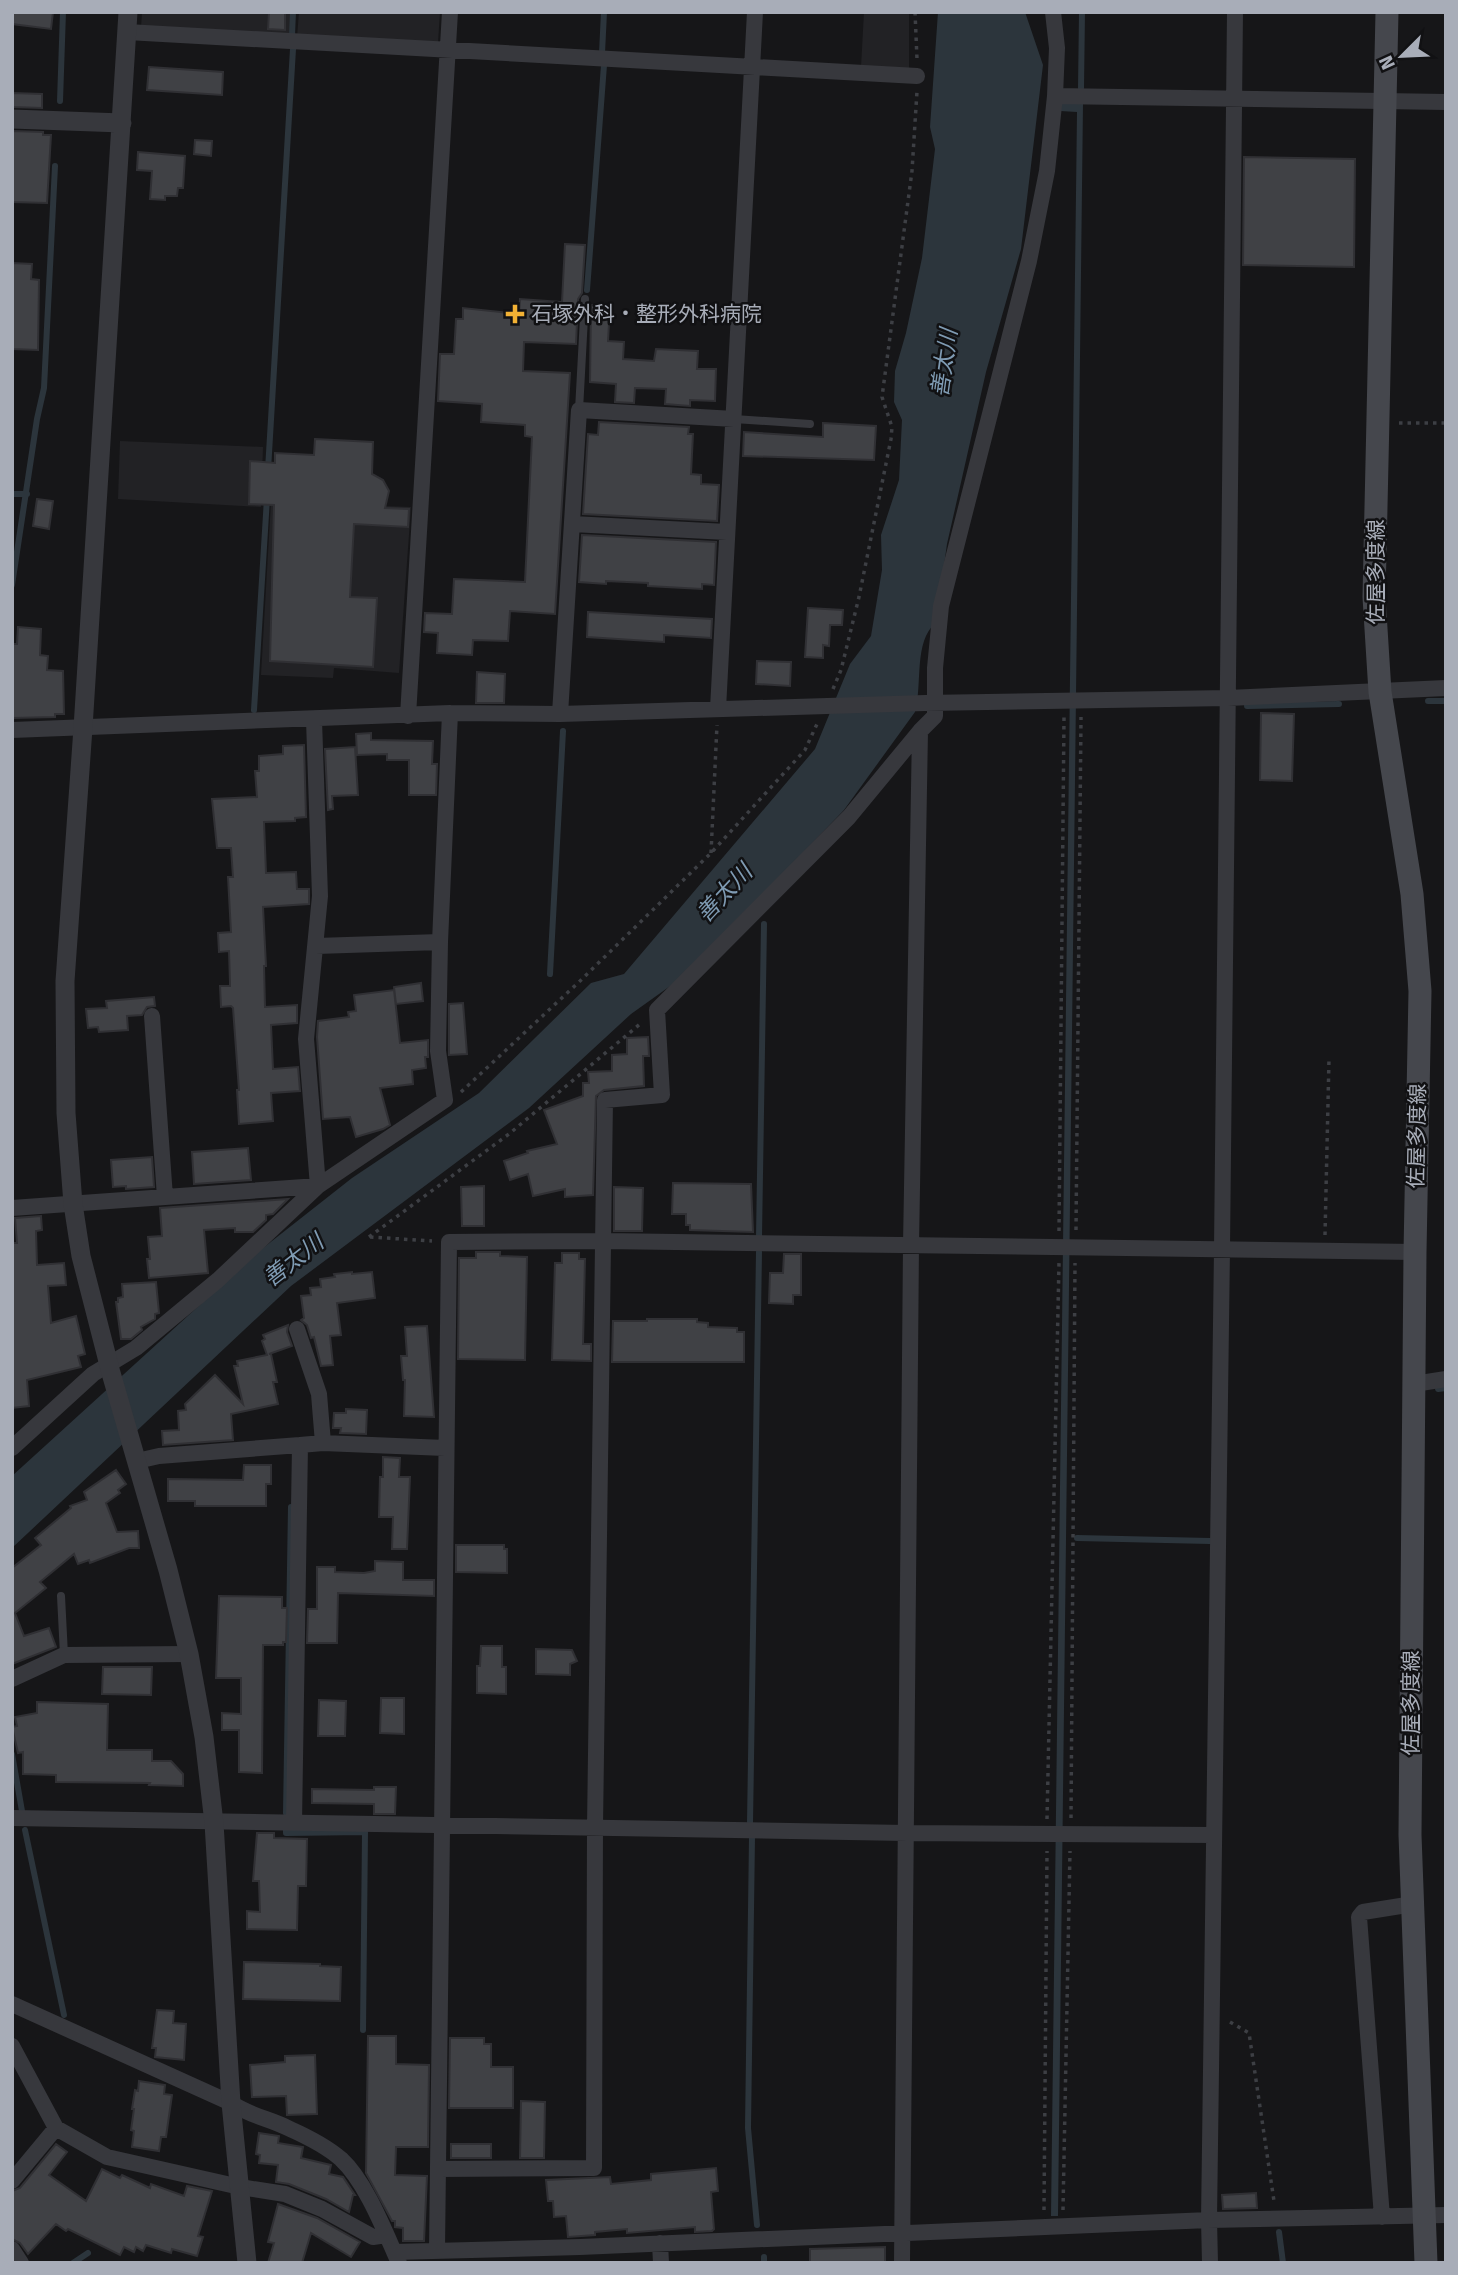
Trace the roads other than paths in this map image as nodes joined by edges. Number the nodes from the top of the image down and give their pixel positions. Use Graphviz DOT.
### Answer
graph roads {
  1 [pos="128,12"];
  2 [pos="450,12"];
  3 [pos="755,12"];
  4 [pos="1053,12"];
  5 [pos="1235,12"];
  6 [pos="1387,12"];
  7 [pos="127,32"];
  8 [pos="449,50"];
  9 [pos="752,67"];
  10 [pos="917,76"];
  11 [pos="1055,96"];
  12 [pos="1234,98"];
  13 [pos="1387,101"];
  14 [pos="1446,102"];
  15 [pos="12,119"];
  16 [pos="122,123"];
  17 [pos="585,299"];
  18 [pos="579,410"];
  19 [pos="734,419"];
  20 [pos="810,424"];
  21 [pos="572,524"];
  22 [pos="727,531"];
  23 [pos="1446,688"];
  24 [pos="1380,692"];
  25 [pos="1228,698"];
  26 [pos="930,703"];
  27 [pos="718,709"];
  28 [pos="450,713"];
  29 [pos="560,714"];
  30 [pos="408,716"];
  31 [pos="314,720"];
  32 [pos="83,728"];
  33 [pos="12,730"];
  34 [pos="920,730"];
  35 [pos="440,942"];
  36 [pos="316,946"];
  37 [pos="152,1016"];
  38 [pos="318,1186"];
  39 [pos="165,1197"];
  40 [pos="73,1204"];
  41 [pos="12,1209"];
  42 [pos="604,1241"];
  43 [pos="911,1245"];
  44 [pos="1222,1250"];
  45 [pos="1415,1252"];
  46 [pos="297,1329"];
  47 [pos="110,1369"];
  48 [pos="1446,1379"];
  49 [pos="1414,1384"];
  50 [pos="323,1443"];
  51 [pos="300,1445"];
  52 [pos="12,1448"];
  53 [pos="445,1448"];
  54 [pos="134,1452"];
  55 [pos="61,1596"];
  56 [pos="189,1654"];
  57 [pos="64,1655"];
  58 [pos="12,1678"];
  59 [pos="12,1818"];
  60 [pos="214,1823"];
  61 [pos="293,1823"];
  62 [pos="443,1826"];
  63 [pos="596,1827"];
  64 [pos="906,1833"];
  65 [pos="1213,1835"];
  66 [pos="1413,1904"];
  67 [pos="12,2004"];
  68 [pos="12,2046"];
  69 [pos="231,2103"];
  70 [pos="56,2128"];
  71 [pos="438,2169"];
  72 [pos="12,2181"];
  73 [pos="240,2187"];
  74 [pos="1434,2216"];
  75 [pos="1382,2217"];
  76 [pos="1209,2220"];
  77 [pos="901,2232"];
  78 [pos="386,2235"];
  79 [pos="660,2244"];
  80 [pos="12,2249"];
  81 [pos="437,2250"];
  82 [pos="580,2255"];
  83 [pos="396,2257"];
  84 [pos="21,2263"];
  85 [pos="247,2263"];
  86 [pos="661,2263"];
  87 [pos="902,2263"];
  88 [pos="1210,2263"];
  89 [pos="1426,2263"];
  1 -- 7 [label="street"];
  2 -- 8 [label="street"];
  3 -- 9 [label="street"];
  4 -- 11 [label="street"];
  5 -- 12 [label="street"];
  6 -- 13 [label="main road, 佐屋多度線"];
  7 -- 8 [label="street"];
  7 -- 16 [label="street"];
  8 -- 9 [label="street"];
  8 -- 30 [label="street"];
  9 -- 10 [label="street"];
  9 -- 19 [label="street"];
  11 -- 12 [label="street"];
  11 -- 26 [label="street"];
  12 -- 13 [label="street"];
  12 -- 25 [label="street"];
  13 -- 14 [label="street"];
  13 -- 24 [label="main road, 佐屋多度線"];
  15 -- 16 [label="street"];
  16 -- 32 [label="street"];
  17 -- 18 [label="lane"];
  18 -- 19 [label="street"];
  18 -- 21 [label="street"];
  19 -- 20 [label="lane"];
  19 -- 22 [label="street"];
  21 -- 22 [label="street"];
  21 -- 29 [label="street"];
  22 -- 27 [label="street"];
  23 -- 24 [label="street"];
  24 -- 25 [label="street"];
  24 -- 45 [label="main road, 佐屋多度線"];
  25 -- 26 [label="street"];
  25 -- 44 [label="street"];
  26 -- 27 [label="street"];
  26 -- 34 [label="street"];
  27 -- 29 [label="street"];
  28 -- 29 [label="street"];
  28 -- 30 [label="street"];
  28 -- 35 [label="street"];
  30 -- 31 [label="street"];
  31 -- 32 [label="street"];
  31 -- 36 [label="street"];
  32 -- 33 [label="street"];
  32 -- 40 [label="street"];
  34 -- 42 [label="street"];
  34 -- 43 [label="street"];
  35 -- 36 [label="street"];
  35 -- 38 [label="street"];
  36 -- 38 [label="street"];
  37 -- 39 [label="street"];
  38 -- 39 [label="street"];
  38 -- 47 [label="street"];
  39 -- 40 [label="street"];
  40 -- 41 [label="street"];
  40 -- 47 [label="street"];
  42 -- 43 [label="street"];
  42 -- 53 [label="street"];
  42 -- 63 [label="street"];
  43 -- 44 [label="street"];
  43 -- 64 [label="street"];
  44 -- 45 [label="street"];
  44 -- 65 [label="street"];
  45 -- 49 [label="main road, 佐屋多度線"];
  46 -- 50 [label="street"];
  47 -- 52 [label="street"];
  47 -- 54 [label="street"];
  48 -- 49 [label="street"];
  49 -- 66 [label="main road, 佐屋多度線"];
  50 -- 51 [label="street"];
  50 -- 53 [label="street"];
  51 -- 54 [label="street"];
  51 -- 61 [label="street"];
  53 -- 62 [label="street"];
  54 -- 56 [label="street"];
  55 -- 57 [label="lane"];
  56 -- 57 [label="street"];
  56 -- 60 [label="street"];
  57 -- 58 [label="street"];
  59 -- 60 [label="street"];
  60 -- 61 [label="street"];
  60 -- 69 [label="street"];
  61 -- 62 [label="street"];
  62 -- 63 [label="street"];
  62 -- 71 [label="street"];
  63 -- 64 [label="street"];
  63 -- 71 [label="street"];
  64 -- 65 [label="street"];
  64 -- 77 [label="street"];
  65 -- 76 [label="street"];
  66 -- 74 [label="main road, 佐屋多度線"];
  66 -- 75 [label="street"];
  67 -- 69 [label="street"];
  68 -- 70 [label="street"];
  69 -- 73 [label="street"];
  69 -- 78 [label="street"];
  70 -- 72 [label="street"];
  70 -- 73 [label="street"];
  71 -- 81 [label="street"];
  73 -- 78 [label="street"];
  73 -- 85 [label="street"];
  74 -- 75 [label="street"];
  74 -- 89 [label="main road, 佐屋多度線"];
  75 -- 76 [label="street"];
  76 -- 77 [label="street"];
  76 -- 88 [label="street"];
  77 -- 79 [label="street"];
  77 -- 87 [label="street"];
  78 -- 83 [label="street"];
  79 -- 82 [label="street"];
  79 -- 86 [label="street"];
  80 -- 84 [label="street"];
  81 -- 82 [label="street"];
  81 -- 83 [label="street"];
}
